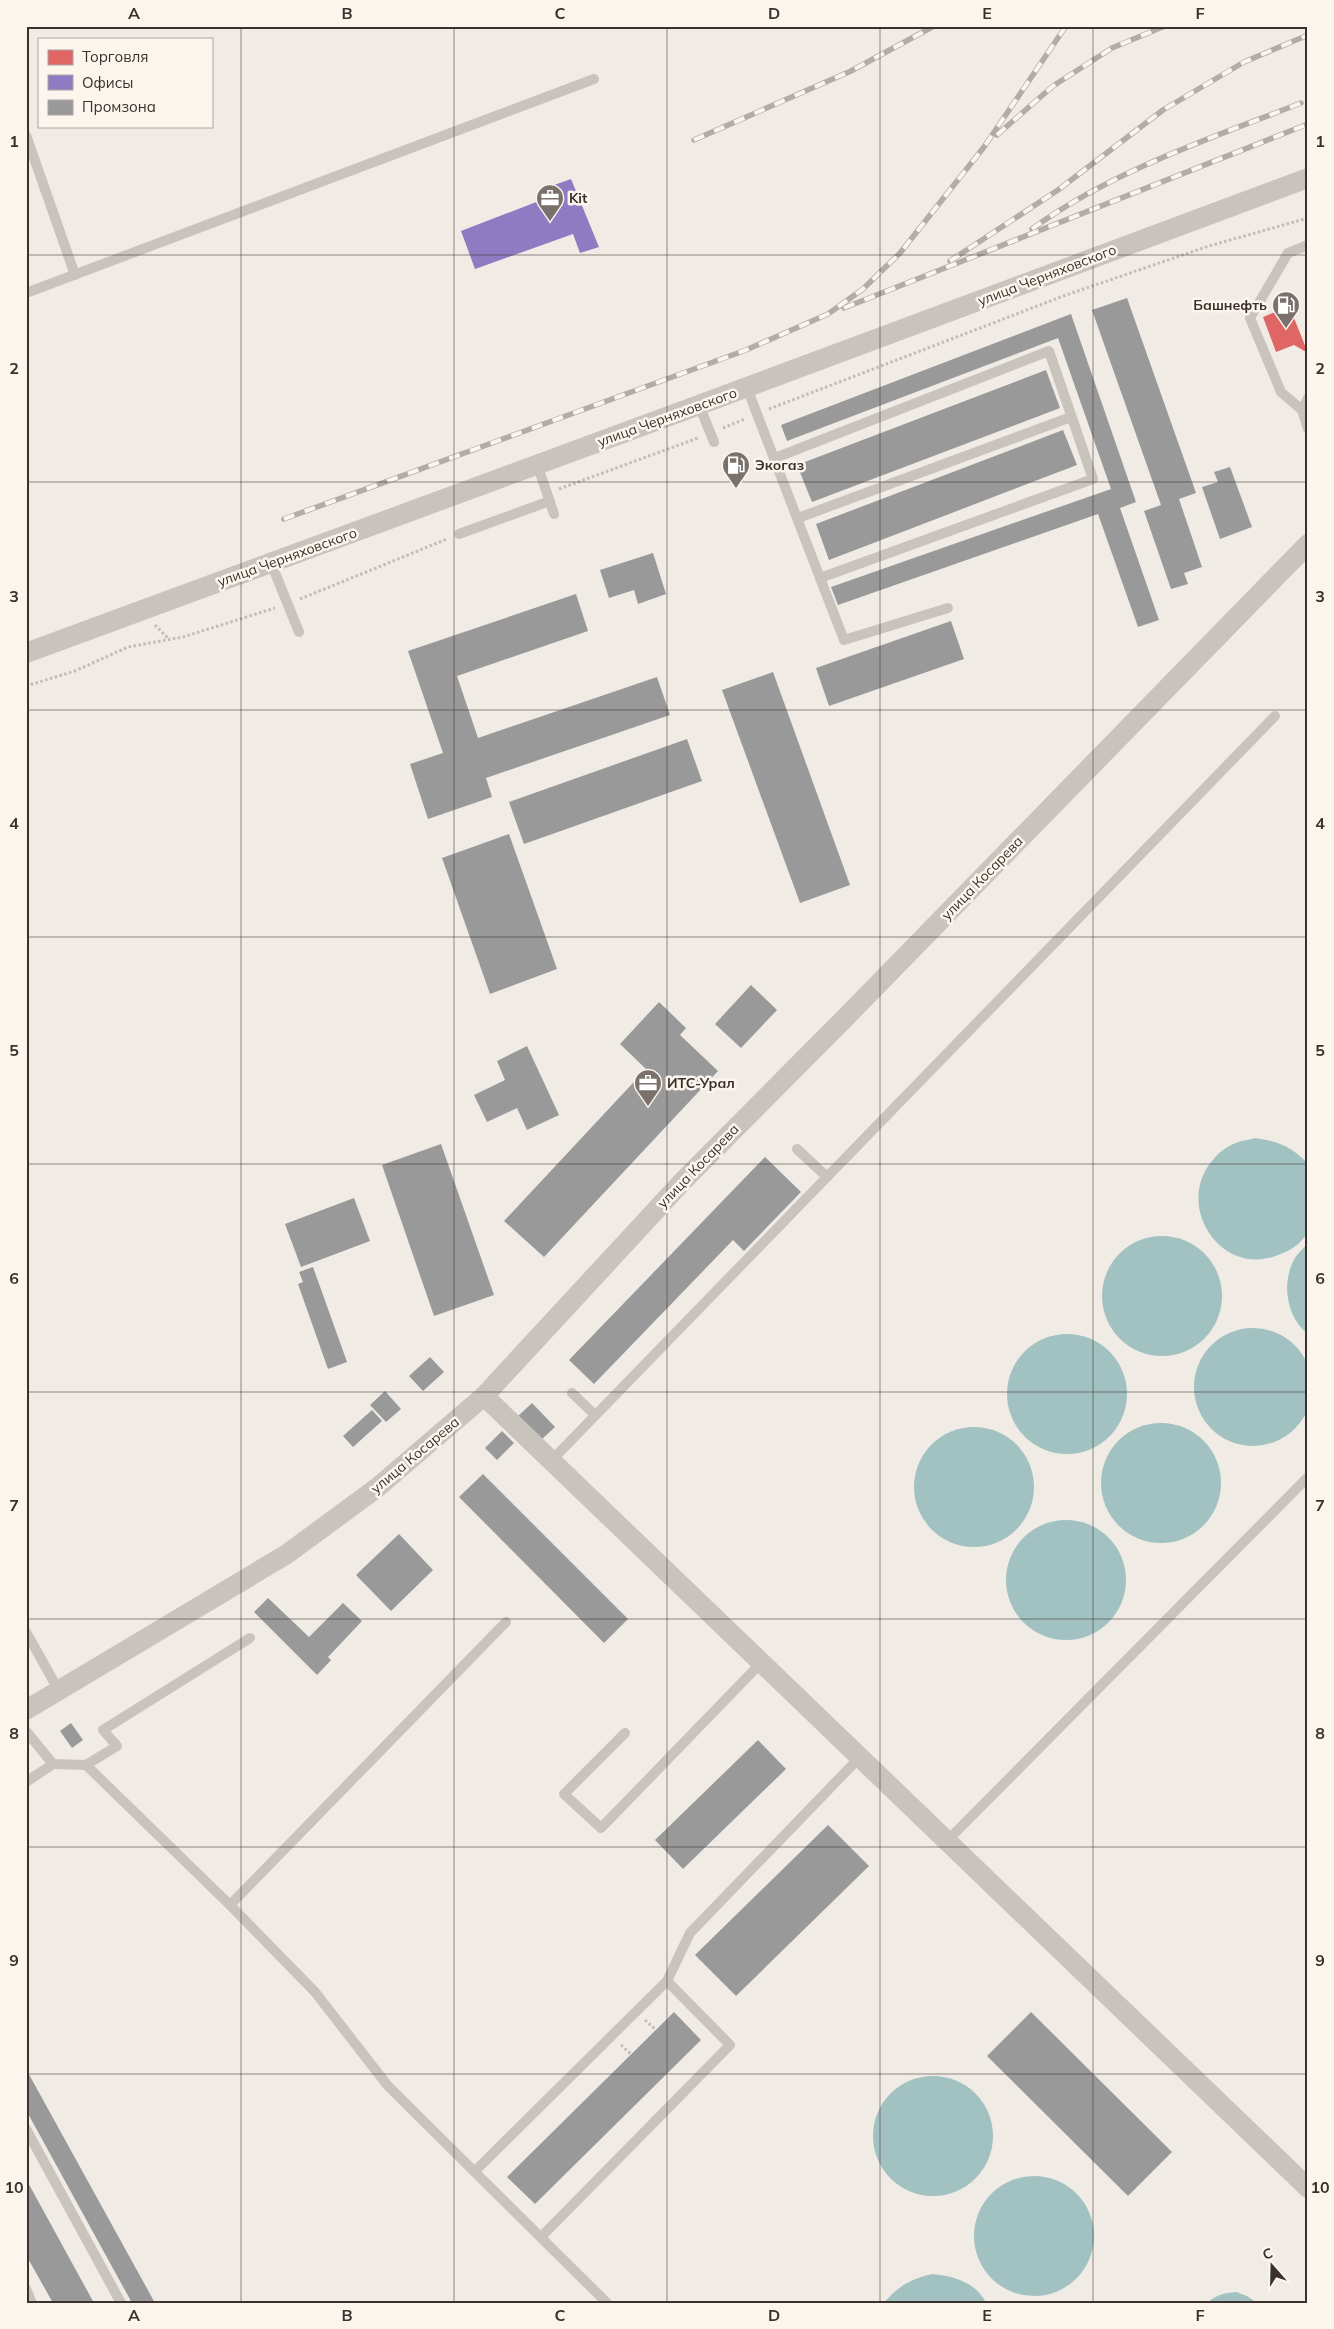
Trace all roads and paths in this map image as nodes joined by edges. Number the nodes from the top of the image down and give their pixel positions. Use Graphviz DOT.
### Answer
graph roads {
  1 [pos="594,79"];
  2 [pos="26,136"];
  3 [pos="1308,178"];
  4 [pos="1308,218"];
  5 [pos="1308,246"];
  6 [pos="76,275"];
  7 [pos="26,293"];
  8 [pos="747,388"];
  9 [pos="1308,398"];
  10 [pos="699,405"];
  11 [pos="1302,410"];
  12 [pos="758,414"];
  13 [pos="1071,416"];
  14 [pos="1308,429"];
  15 [pos="712,438"];
  16 [pos="776,458"];
  17 [pos="538,464"];
  18 [pos="548,497"];
  19 [pos="554,514"];
  20 [pos="798,518"];
  21 [pos="459,534"];
  22 [pos="1308,544"];
  23 [pos="271,563"];
  24 [pos="820,578"];
  25 [pos="288,604"];
  26 [pos="948,608"];
  27 [pos="299,632"];
  28 [pos="26,654"];
  29 [pos="26,686"];
  30 [pos="1275,716"];
  31 [pos="797,1149"];
  32 [pos="827,1177"];
  33 [pos="572,1393"];
  34 [pos="484,1396"];
  35 [pos="596,1415"];
  36 [pos="551,1461"];
  37 [pos="1308,1477"];
  38 [pos="506,1622"];
  39 [pos="26,1632"];
  40 [pos="250,1638"];
  41 [pos="762,1663"];
  42 [pos="59,1691"];
  43 [pos="26,1710"];
  44 [pos="26,1731"];
  45 [pos="625,1733"];
  46 [pos="860,1757"];
  47 [pos="53,1764"];
  48 [pos="86,1765"];
  49 [pos="26,1782"];
  50 [pos="947,1841"];
  51 [pos="230,1905"];
  52 [pos="667,1981"];
  53 [pos="26,2129"];
  54 [pos="475,2171"];
  55 [pos="1308,2188"];
  56 [pos="541,2236"];
  57 [pos="26,2289"];
  58 [pos="32,2303"];
  59 [pos="121,2303"];
  60 [pos="607,2303"];
  1 -- 6 [label="lane"];
  2 -- 6 [label="lane"];
  3 -- 8 [label="street, улица Черняховского"];
  4 -- 12 [label="path"];
  5 -- 11 [label="lane"];
  6 -- 7 [label="lane"];
  8 -- 10 [label="street, улица Черняховского"];
  8 -- 12 [label="lane"];
  9 -- 11 [label="lane"];
  10 -- 15 [label="lane"];
  10 -- 17 [label="street, улица Черняховского"];
  11 -- 14 [label="lane"];
  12 -- 15 [label="path"];
  12 -- 16 [label="lane"];
  13 -- 16 [label="lane"];
  13 -- 20 [label="lane"];
  13 -- 24 [label="lane"];
  15 -- 18 [label="path"];
  16 -- 20 [label="lane"];
  17 -- 18 [label="lane"];
  17 -- 23 [label="street, улица Черняховского"];
  18 -- 19 [label="lane"];
  18 -- 21 [label="lane"];
  20 -- 24 [label="lane"];
  21 -- 25 [label="path"];
  22 -- 34 [label="street, улица Косарева"];
  23 -- 25 [label="lane"];
  23 -- 28 [label="street, улица Черняховского"];
  24 -- 26 [label="lane"];
  25 -- 27 [label="lane"];
  25 -- 29 [label="path"];
  30 -- 32 [label="lane"];
  31 -- 32 [label="lane"];
  32 -- 35 [label="lane"];
  33 -- 35 [label="lane"];
  34 -- 36 [label="street"];
  34 -- 42 [label="street, улица Косарева"];
  35 -- 36 [label="lane"];
  36 -- 41 [label="street"];
  37 -- 50 [label="lane"];
  38 -- 51 [label="lane"];
  39 -- 42 [label="lane"];
  40 -- 48 [label="lane"];
  41 -- 45 [label="lane"];
  41 -- 46 [label="street"];
  42 -- 43 [label="street, улица Косарева"];
  44 -- 47 [label="lane"];
  46 -- 50 [label="street"];
  46 -- 52 [label="lane"];
  47 -- 48 [label="lane"];
  47 -- 49 [label="lane"];
  48 -- 51 [label="lane"];
  50 -- 55 [label="street"];
  51 -- 54 [label="lane"];
  52 -- 54 [label="lane"];
  52 -- 56 [label="lane"];
  53 -- 59 [label="lane"];
  54 -- 56 [label="lane"];
  56 -- 60 [label="lane"];
  57 -- 58 [label="lane"];
}
